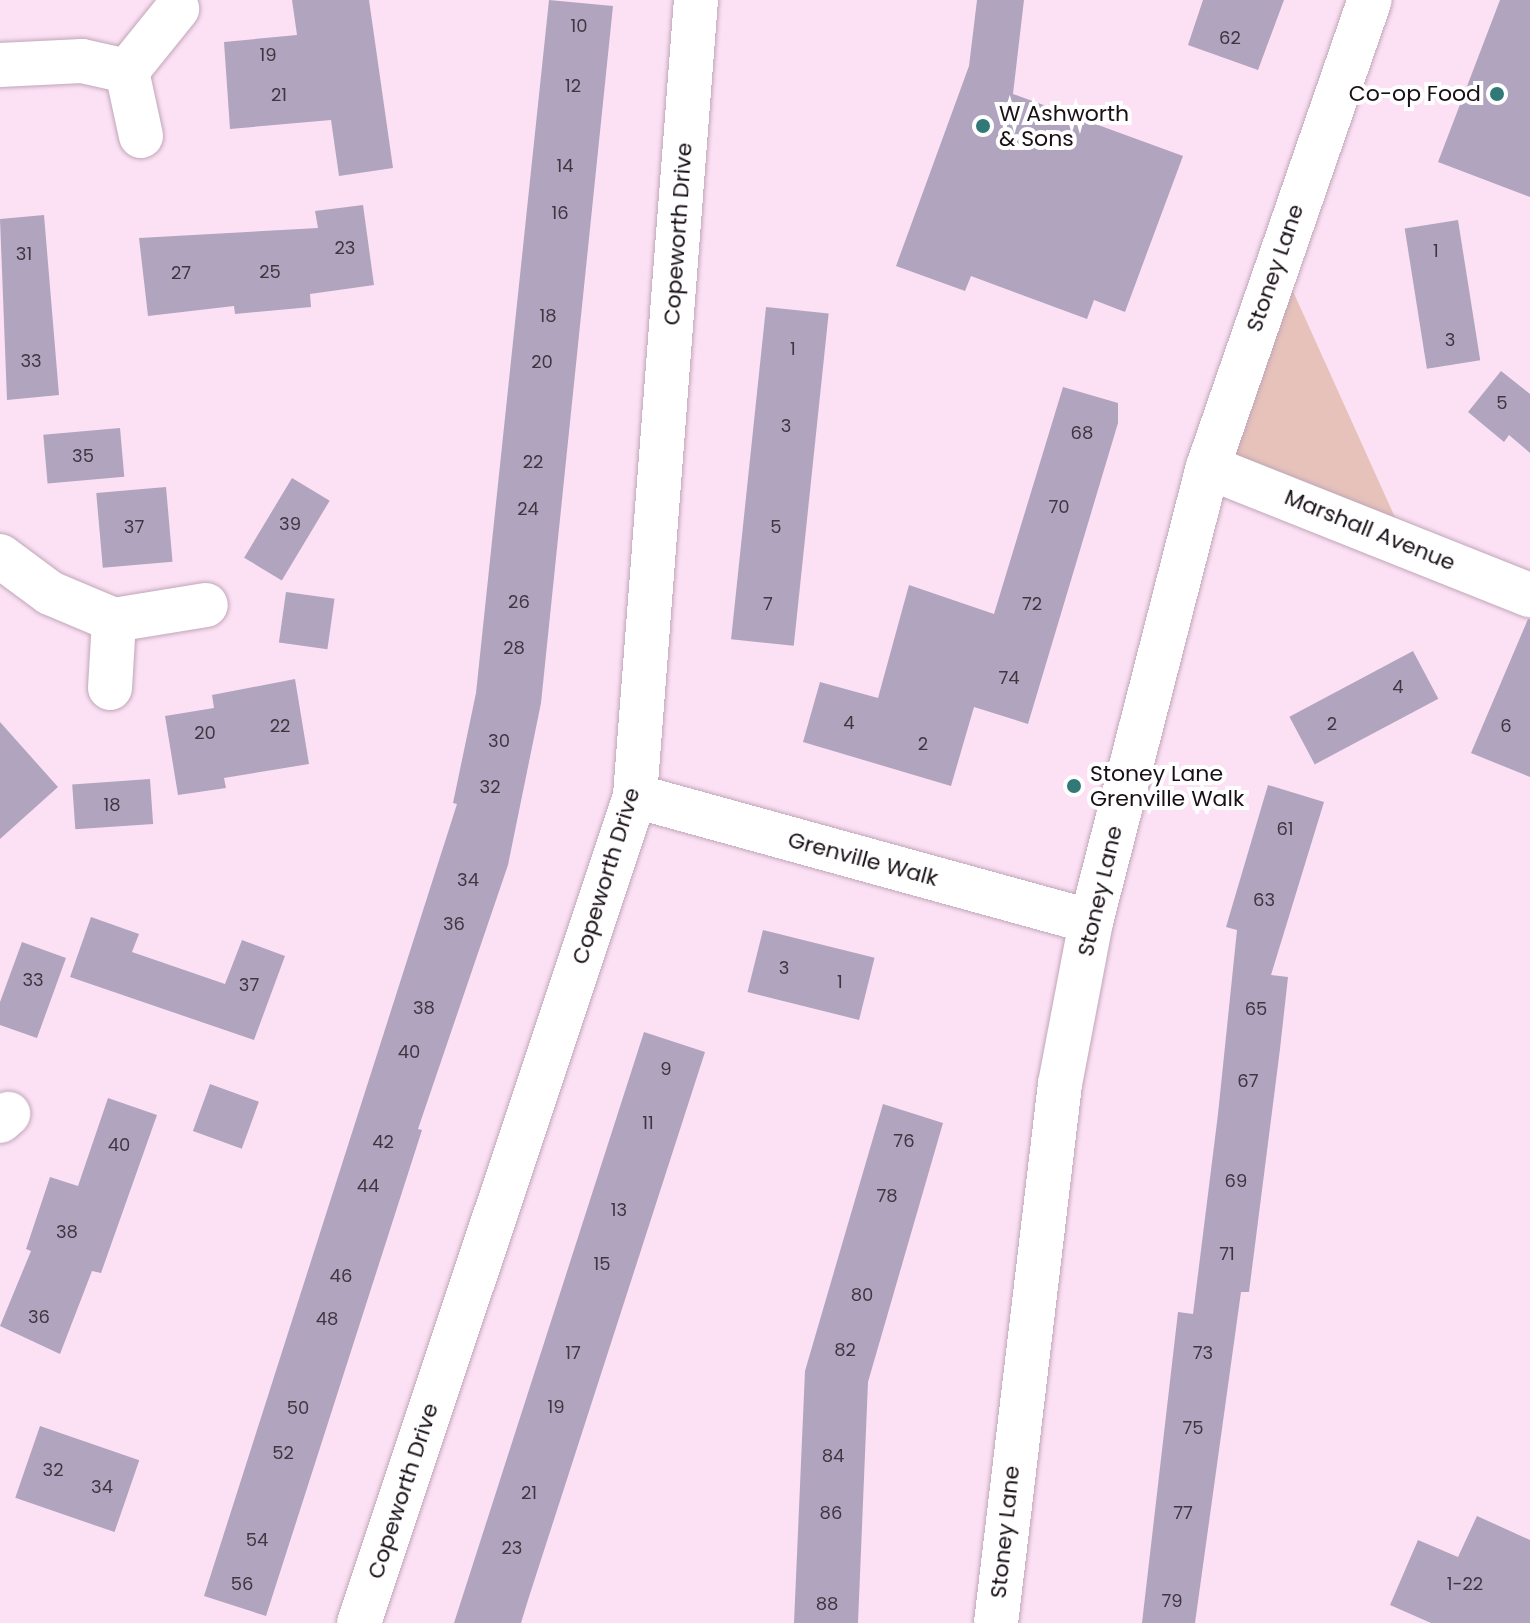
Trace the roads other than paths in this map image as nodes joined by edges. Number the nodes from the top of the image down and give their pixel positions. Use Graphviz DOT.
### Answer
graph roads {
  1 [pos="696,0"];
  2 [pos="1370,0"];
  3 [pos="177,9"];
  4 [pos="0,65"];
  5 [pos="127,71"];
  6 [pos="141,136"];
  7 [pos="1208,467"];
  8 [pos="0,556"];
  9 [pos="1530,595"];
  10 [pos="206,605"];
  11 [pos="114,620"];
  12 [pos="110,688"];
  13 [pos="635,796"];
  14 [pos="1091,922"];
  15 [pos="359,1623"];
  16 [pos="996,1623"];
  1 -- 13 [label="street, Copeworth Drive"];
  2 -- 7 [label="street, Stoney Lane"];
  3 -- 5 [label="street"];
  4 -- 5 [label="street"];
  5 -- 6 [label="street"];
  7 -- 9 [label="street, Marshall Avenue"];
  7 -- 14 [label="street, Stoney Lane"];
  8 -- 11 [label="street"];
  10 -- 11 [label="street"];
  11 -- 12 [label="street"];
  13 -- 14 [label="street, Grenville Walk"];
  13 -- 15 [label="street, Copeworth Drive"];
  14 -- 16 [label="street, Stoney Lane"];
}
